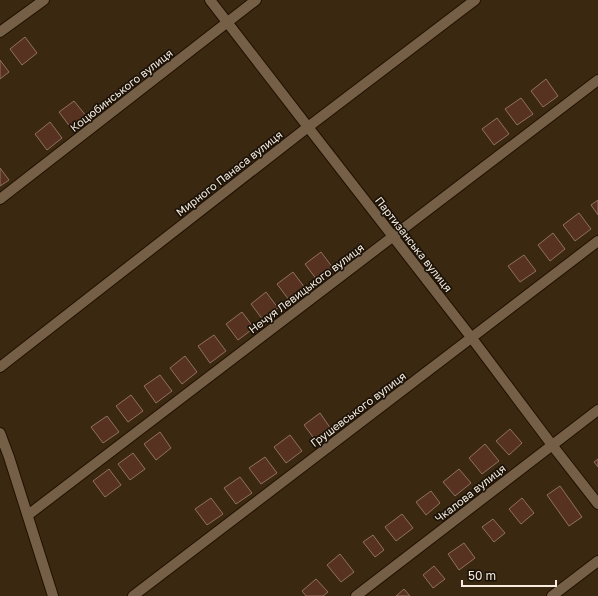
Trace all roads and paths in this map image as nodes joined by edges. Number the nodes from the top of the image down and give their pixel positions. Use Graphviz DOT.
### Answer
graph roads {
  1 [pos="44,0"];
  2 [pos="210,0"];
  3 [pos="256,0"];
  4 [pos="475,0"];
  5 [pos="227,22"];
  6 [pos="0,32"];
  7 [pos="598,80"];
  8 [pos="308,127"];
  9 [pos="0,199"];
  10 [pos="393,236"];
  11 [pos="598,241"];
  12 [pos="472,337"];
  13 [pos="0,367"];
  14 [pos="598,410"];
  15 [pos="0,433"];
  16 [pos="552,445"];
  17 [pos="598,504"];
  18 [pos="28,515"];
  19 [pos="598,561"];
  20 [pos="53,596"];
  21 [pos="133,596"];
  22 [pos="356,596"];
  23 [pos="552,596"];
  1 -- 6 [label="street"];
  2 -- 5 [label="street, Партизанська вулиця"];
  3 -- 5 [label="street, Коцюбинського вулиця"];
  4 -- 8 [label="street, Мирного Панаса вулиця"];
  5 -- 8 [label="street, Партизанська вулиця"];
  5 -- 9 [label="street, Коцюбинського вулиця"];
  7 -- 10 [label="street, Нечуя Левицького вулиця"];
  8 -- 10 [label="street, Партизанська вулиця"];
  8 -- 13 [label="street, Мирного Панаса вулиця"];
  10 -- 12 [label="street, Партизанська вулиця"];
  10 -- 18 [label="street, Нечуя Левицького вулиця"];
  11 -- 12 [label="street, Грушевського вулиця"];
  12 -- 16 [label="street, Партизанська вулиця"];
  12 -- 21 [label="street, Грушевського вулиця"];
  14 -- 16 [label="street, Чкалова вулиця"];
  15 -- 18 [label="street"];
  16 -- 17 [label="street, Партизанська вулиця"];
  16 -- 22 [label="street, Чкалова вулиця"];
  18 -- 20 [label="street"];
  19 -- 23 [label="street"];
}
